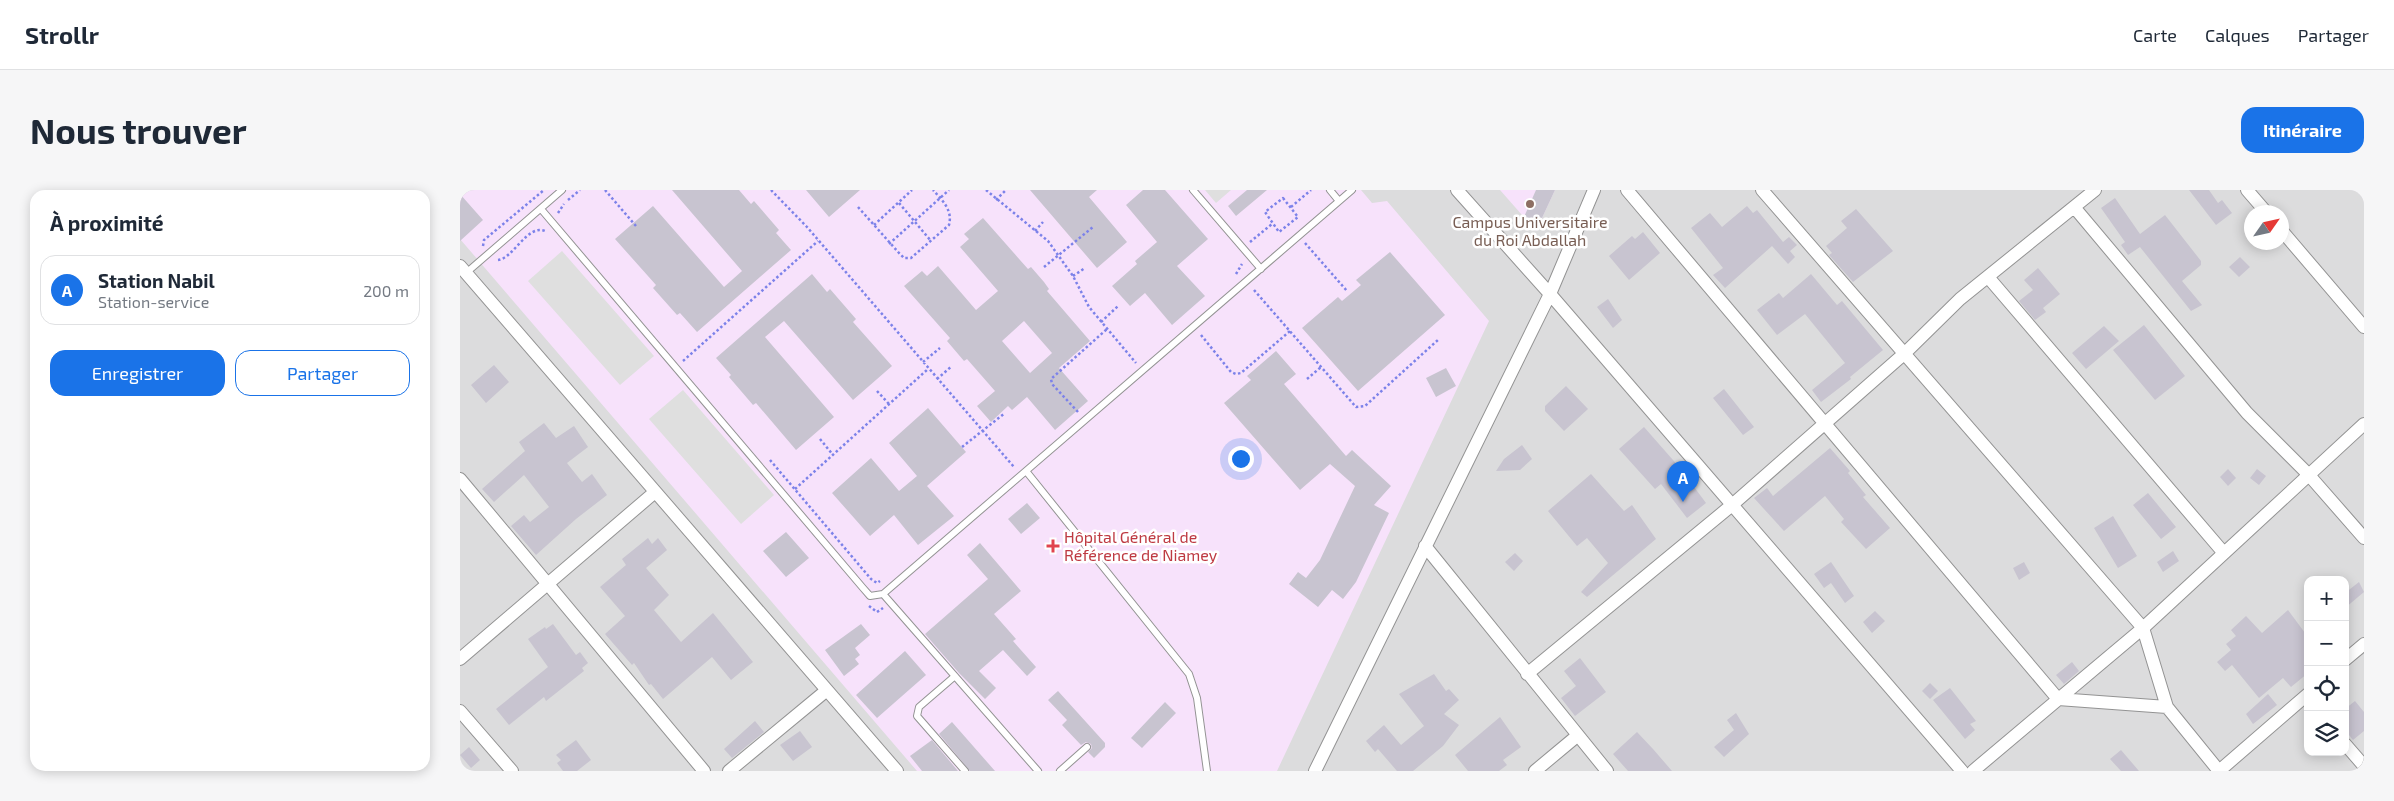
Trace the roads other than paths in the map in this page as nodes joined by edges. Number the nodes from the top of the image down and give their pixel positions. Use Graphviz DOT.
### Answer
graph roads {
  1 [pos="562,190"];
  2 [pos="1193,190"];
  3 [pos="1330,190"];
  4 [pos="1352,190"];
  5 [pos="1457,190"];
  6 [pos="1594,190"];
  7 [pos="1626,190"];
  8 [pos="1762,190"];
  9 [pos="2095,190"];
  10 [pos="2247,190"];
  11 [pos="1339,201"];
  12 [pos="2260,205"];
  13 [pos="2074,207"];
  14 [pos="541,209"];
  15 [pos="2289,238"];
  16 [pos="463,269"];
  17 [pos="1261,269"];
  18 [pos="1988,277"];
  19 [pos="1550,294"];
  20 [pos="2364,327"];
  21 [pos="1905,353"];
  22 [pos="1825,423"];
  23 [pos="2364,424"];
  24 [pos="1024,473"];
  25 [pos="2308,474"];
  26 [pos="460,480"];
  27 [pos="655,492"];
  28 [pos="1732,505"];
  29 [pos="2364,538"];
  30 [pos="1425,546"];
  31 [pos="2223,552"];
  32 [pos="547,584"];
  33 [pos="883,594"];
  34 [pos="2143,628"];
  35 [pos="2364,644"];
  36 [pos="2349,657"];
  37 [pos="460,659"];
  38 [pos="1528,674"];
  39 [pos="955,676"];
  40 [pos="827,690"];
  41 [pos="2058,699"];
  42 [pos="2304,700"];
  43 [pos="2167,706"];
  44 [pos="460,711"];
  45 [pos="1577,736"];
  46 [pos="1086,747"];
  47 [pos="2349,749"];
  48 [pos="2364,766"];
  49 [pos="512,771"];
  50 [pos="704,771"];
  51 [pos="729,771"];
  52 [pos="897,771"];
  53 [pos="965,771"];
  54 [pos="1038,771"];
  55 [pos="1060,771"];
  56 [pos="1207,771"];
  57 [pos="1315,771"];
  58 [pos="1535,771"];
  59 [pos="1607,771"];
  60 [pos="1962,771"];
  61 [pos="1973,771"];
  62 [pos="2219,771"];
  1 -- 14 [label="lane"];
  2 -- 17 [label="lane"];
  3 -- 11 [label="lane"];
  4 -- 11 [label="lane"];
  5 -- 19 [label="street"];
  6 -- 19 [label="street"];
  7 -- 22 [label="street"];
  8 -- 21 [label="street"];
  9 -- 13 [label="street"];
  10 -- 12 [label="street"];
  11 -- 17 [label="lane"];
  13 -- 18 [label="street"];
  13 -- 25 [label="street"];
  14 -- 16 [label="lane"];
  14 -- 33 [label="lane"];
  15 -- 20 [label="street"];
  16 -- 27 [label="street"];
  17 -- 24 [label="lane"];
  18 -- 21 [label="street"];
  18 -- 31 [label="street"];
  19 -- 28 [label="street"];
  19 -- 30 [label="street"];
  21 -- 22 [label="street"];
  21 -- 34 [label="street"];
  22 -- 28 [label="street"];
  22 -- 41 [label="street"];
  23 -- 25 [label="street"];
  24 -- 33 [label="lane"];
  24 -- 56 [label="lane"];
  25 -- 29 [label="street"];
  25 -- 31 [label="street"];
  26 -- 32 [label="street"];
  27 -- 32 [label="street"];
  27 -- 40 [label="street"];
  28 -- 38 [label="street"];
  28 -- 60 [label="street"];
  30 -- 38 [label="street"];
  30 -- 57 [label="street"];
  31 -- 34 [label="street"];
  32 -- 37 [label="street"];
  32 -- 50 [label="street"];
  33 -- 39 [label="lane"];
  34 -- 41 [label="street"];
  34 -- 43 [label="street"];
  35 -- 36 [label="street"];
  38 -- 45 [label="street"];
  39 -- 53 [label="lane"];
  39 -- 54 [label="lane"];
  40 -- 51 [label="street"];
  40 -- 52 [label="street"];
  41 -- 43 [label="street"];
  41 -- 61 [label="street"];
  42 -- 62 [label="street"];
  43 -- 62 [label="street"];
  44 -- 49 [label="street"];
  45 -- 58 [label="street"];
  45 -- 59 [label="street"];
  46 -- 55 [label="lane"];
  47 -- 48 [label="street"];
}
